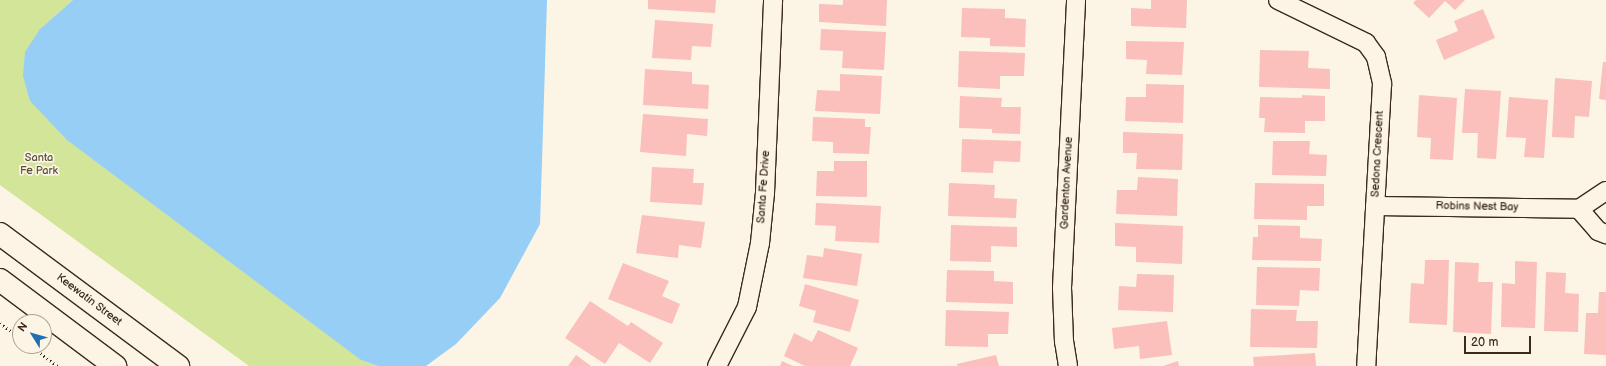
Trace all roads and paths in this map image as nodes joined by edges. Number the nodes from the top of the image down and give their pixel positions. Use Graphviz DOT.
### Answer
graph roads {
  1 [pos="773,0"];
  2 [pos="1076,0"];
  3 [pos="1278,0"];
  4 [pos="1606,191"];
  5 [pos="1375,206"];
  6 [pos="1579,209"];
  7 [pos="0,234"];
  8 [pos="1606,234"];
  9 [pos="0,280"];
  10 [pos="0,323"];
  11 [pos="12,332"];
  12 [pos="42,354"];
  13 [pos="58,366"];
  14 [pos="115,366"];
  15 [pos="178,366"];
  16 [pos="717,366"];
  17 [pos="1068,366"];
  18 [pos="1366,366"];
  1 -- 16 [label="street, Santa Fe Drive"];
  2 -- 17 [label="street, Gardenton Avenue"];
  3 -- 5 [label="street, Sedona Crescent"];
  4 -- 6 [label="street"];
  5 -- 6 [label="street, Robins Nest Bay"];
  5 -- 18 [label="street, Sedona Crescent"];
  6 -- 8 [label="street"];
  7 -- 15 [label="street, Keewatin Street"];
  9 -- 14 [label="street"];
  10 -- 11 [label="path"];
  12 -- 13 [label="path"];
}
